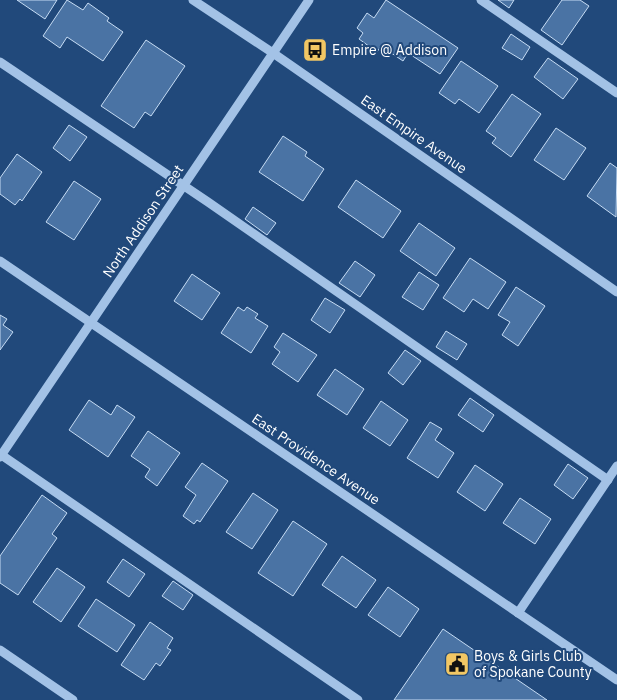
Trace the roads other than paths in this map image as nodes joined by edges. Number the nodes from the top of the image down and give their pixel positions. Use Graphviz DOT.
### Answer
graph roads {
  1 [pos="193,0"];
  2 [pos="309,0"];
  3 [pos="480,0"];
  4 [pos="273,53"];
  5 [pos="0,62"];
  6 [pos="617,93"];
  7 [pos="184,186"];
  8 [pos="0,261"];
  9 [pos="617,292"];
  10 [pos="91,322"];
  11 [pos="0,455"];
  12 [pos="617,466"];
  13 [pos="608,480"];
  14 [pos="518,613"];
  15 [pos="0,650"];
  16 [pos="617,680"];
  17 [pos="73,700"];
  18 [pos="358,700"];
  1 -- 4 [label="street, East Empire Avenue"];
  2 -- 4 [label="street, North Addison Street"];
  3 -- 6 [label="street"];
  4 -- 7 [label="street, North Addison Street"];
  4 -- 9 [label="street, East Empire Avenue"];
  5 -- 7 [label="street"];
  7 -- 10 [label="street, North Addison Street"];
  7 -- 13 [label="street"];
  8 -- 10 [label="street, East Providence Avenue"];
  10 -- 11 [label="street, North Addison Street"];
  10 -- 14 [label="street, East Providence Avenue"];
  11 -- 18 [label="street"];
  12 -- 13 [label="street"];
  13 -- 14 [label="street"];
  14 -- 16 [label="street, East Providence Avenue"];
  15 -- 17 [label="street"];
}
